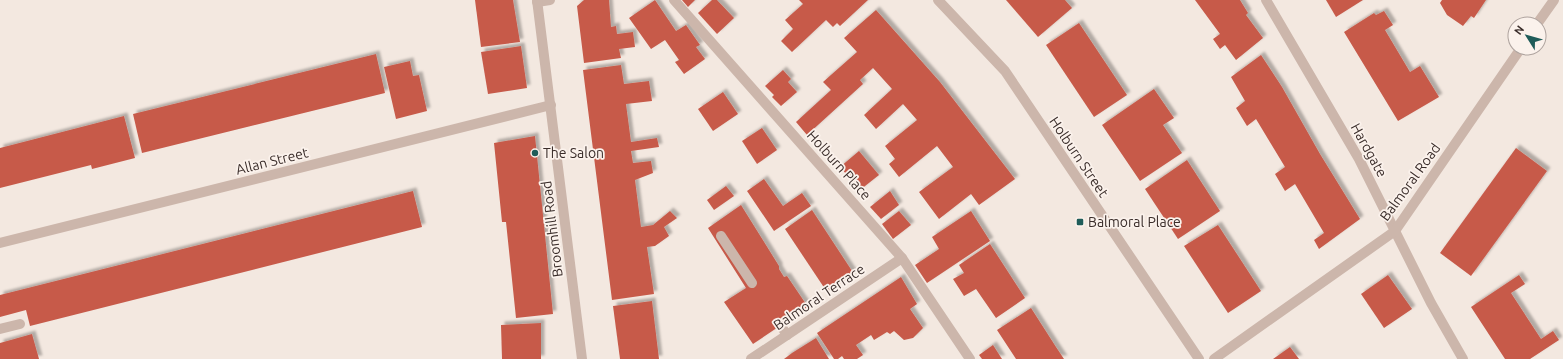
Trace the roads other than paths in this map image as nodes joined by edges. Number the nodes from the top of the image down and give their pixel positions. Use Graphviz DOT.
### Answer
graph roads {
  1 [pos="550,0"];
  2 [pos="674,0"];
  3 [pos="938,0"];
  4 [pos="1266,0"];
  5 [pos="1554,0"];
  6 [pos="537,1"];
  7 [pos="1543,16"];
  8 [pos="1515,56"];
  9 [pos="550,105"];
  10 [pos="1395,231"];
  11 [pos="721,236"];
  12 [pos="0,243"];
  13 [pos="902,258"];
  14 [pos="752,283"];
  15 [pos="20,324"];
  16 [pos="781,326"];
  17 [pos="0,329"];
  18 [pos="787,335"];
  19 [pos="582,359"];
  20 [pos="752,359"];
  21 [pos="970,359"];
  22 [pos="1199,359"];
  23 [pos="1214,359"];
  24 [pos="1463,359"];
  1 -- 6 [label="street"];
  2 -- 13 [label="street, Holburn Place"];
  3 -- 22 [label="street, Holburn Street"];
  4 -- 10 [label="street, Hardgate"];
  5 -- 7 [label="street"];
  6 -- 9 [label="street, Broomhill Road"];
  8 -- 10 [label="street, Balmoral Road"];
  9 -- 12 [label="street, Allan Street"];
  9 -- 19 [label="street, Broomhill Road"];
  10 -- 23 [label="street, Balmoral Road"];
  10 -- 24 [label="street, Hardgate"];
  11 -- 14 [label="street"];
  13 -- 18 [label="street, Balmoral Terrace"];
  13 -- 21 [label="street, Holburn Place"];
  15 -- 17 [label="street"];
  16 -- 18 [label="street"];
  18 -- 20 [label="street, Balmoral Terrace"];
}
